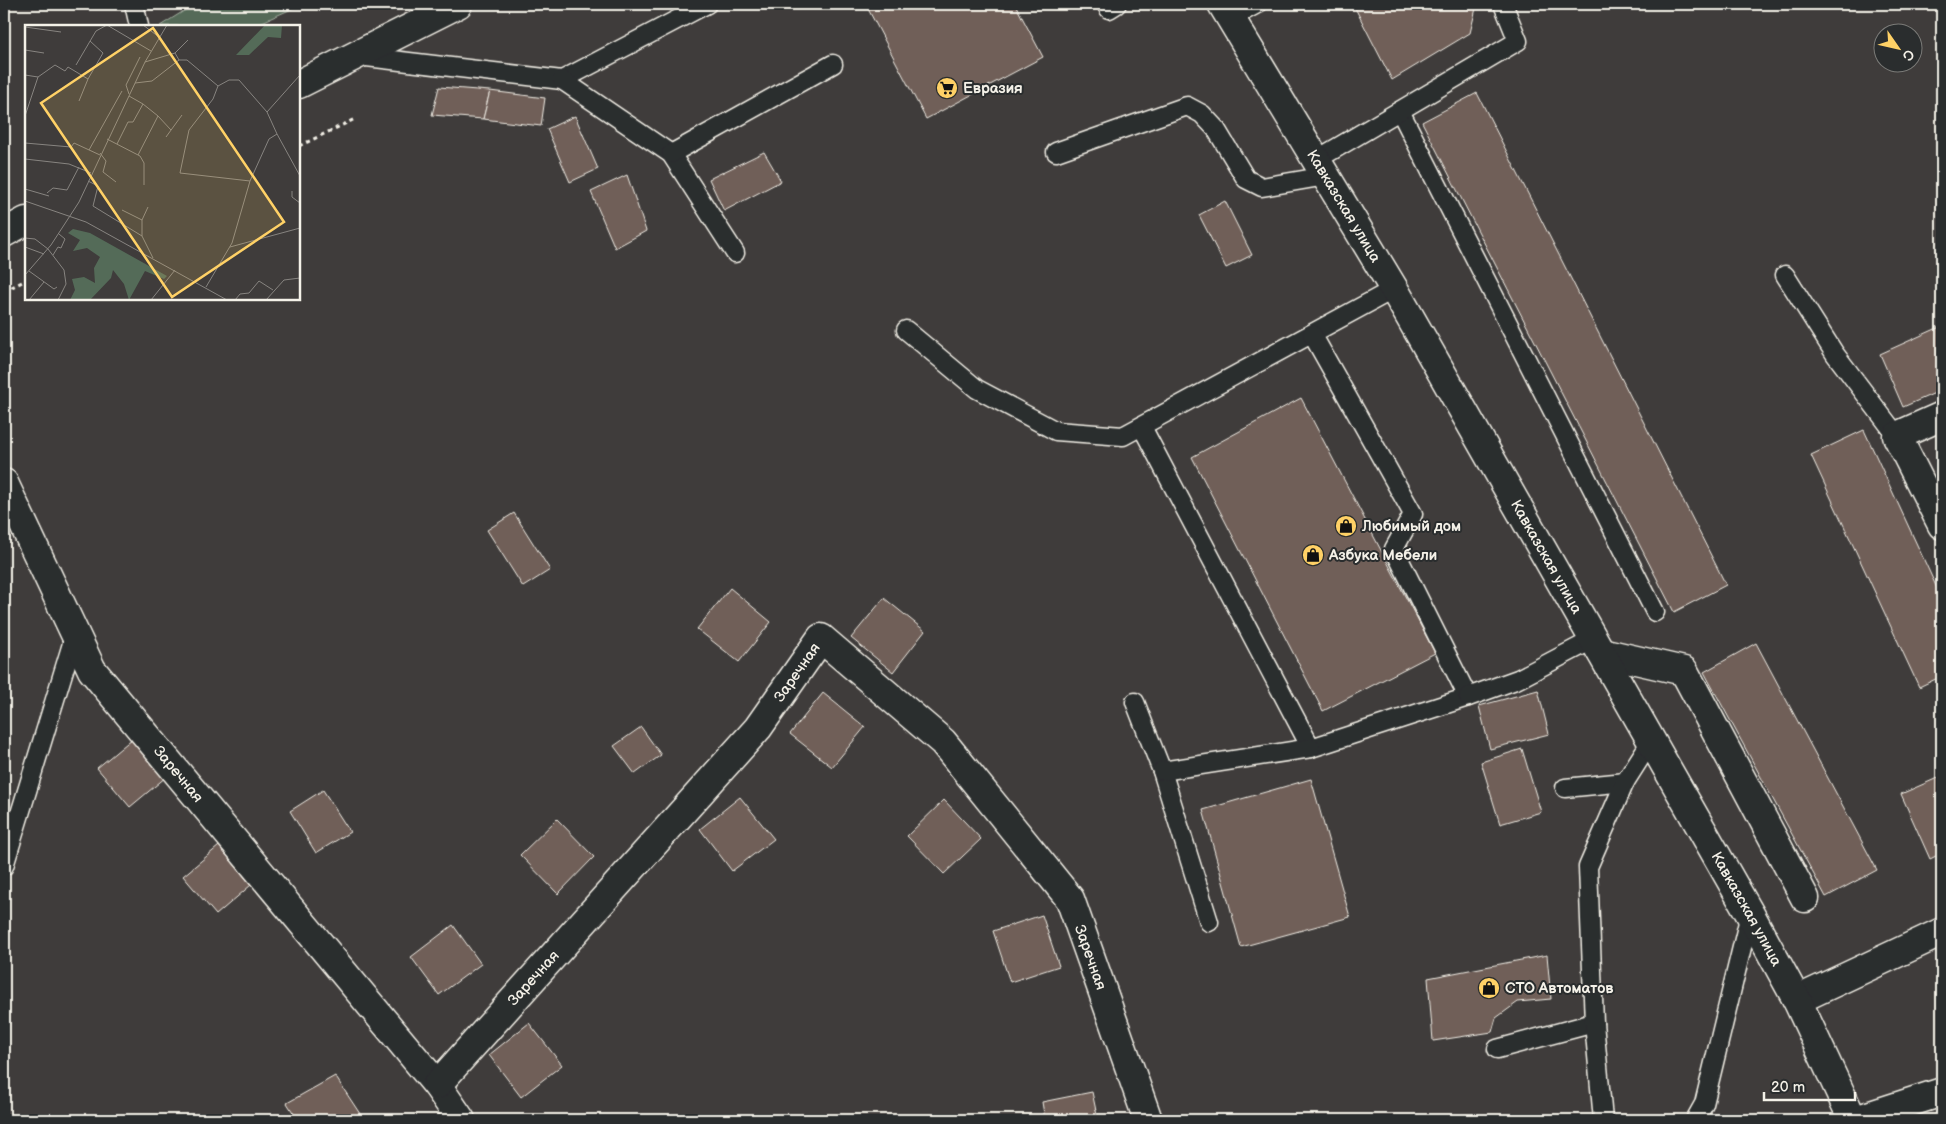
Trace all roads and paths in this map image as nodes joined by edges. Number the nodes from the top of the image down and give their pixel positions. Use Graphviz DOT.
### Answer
graph roads {
  1 [pos="134,4"];
  2 [pos="458,4"];
  3 [pos="707,4"];
  4 [pos="1106,4"];
  5 [pos="1118,4"];
  6 [pos="1256,4"];
  7 [pos="1504,4"];
  8 [pos="1226,11"];
  9 [pos="139,25"];
  10 [pos="357,56"];
  11 [pos="833,64"];
  12 [pos="562,80"];
  13 [pos="300,84"];
  14 [pos="1400,111"];
  15 [pos="355,119"];
  16 [pos="300,146"];
  17 [pos="1056,152"];
  18 [pos="671,154"];
  19 [pos="1321,168"];
  20 [pos="25,222"];
  21 [pos="4,233"];
  22 [pos="735,253"];
  23 [pos="1785,274"];
  24 [pos="25,280"];
  25 [pos="1394,289"];
  26 [pos="4,291"];
  27 [pos="906,330"];
  28 [pos="1312,334"];
  29 [pos="1942,416"];
  30 [pos="1142,427"];
  31 [pos="1897,436"];
  32 [pos="4,484"];
  33 [pos="1942,525"];
  34 [pos="1655,612"];
  35 [pos="75,634"];
  36 [pos="1597,646"];
  37 [pos="1468,696"];
  38 [pos="1135,702"];
  39 [pos="1651,741"];
  40 [pos="1311,748"];
  41 [pos="1162,771"];
  42 [pos="1625,782"];
  43 [pos="1565,788"];
  44 [pos="4,866"];
  45 [pos="1805,898"];
  46 [pos="1750,914"];
  47 [pos="1209,922"];
  48 [pos="1942,932"];
  49 [pos="1798,1000"];
  50 [pos="1594,1023"];
  51 [pos="1497,1049"];
  52 [pos="437,1085"];
  53 [pos="1942,1092"];
  54 [pos="461,1120"];
  55 [pos="1148,1120"];
  56 [pos="1603,1120"];
  57 [pos="1695,1120"];
  58 [pos="1854,1120"];
  1 -- 9 [label="lane"];
  2 -- 10 [label="street"];
  3 -- 12 [label="lane"];
  4 -- 5 [label="lane"];
  6 -- 8 [label="lane"];
  7 -- 14 [label="lane"];
  8 -- 19 [label="street, Кавказская улица"];
  10 -- 12 [label="lane"];
  10 -- 13 [label="street"];
  11 -- 18 [label="lane"];
  12 -- 18 [label="lane"];
  14 -- 19 [label="lane"];
  14 -- 34 [label="lane"];
  15 -- 16 [label="path"];
  17 -- 19 [label="lane"];
  18 -- 22 [label="lane"];
  19 -- 25 [label="street, Кавказская улица"];
  20 -- 21 [label="street"];
  23 -- 31 [label="lane"];
  24 -- 26 [label="path"];
  25 -- 28 [label="lane"];
  25 -- 36 [label="street, Кавказская улица"];
  27 -- 30 [label="lane"];
  28 -- 30 [label="lane"];
  28 -- 37 [label="lane"];
  29 -- 31 [label="street"];
  30 -- 40 [label="lane"];
  31 -- 33 [label="street"];
  32 -- 35 [label="street, Заречная"];
  35 -- 44 [label="lane"];
  35 -- 52 [label="street, Заречная"];
  36 -- 37 [label="lane"];
  36 -- 39 [label="street, Кавказская улица"];
  36 -- 45 [label="street"];
  37 -- 40 [label="lane"];
  38 -- 41 [label="lane"];
  39 -- 42 [label="lane"];
  39 -- 46 [label="street, Кавказская улица"];
  40 -- 41 [label="lane"];
  41 -- 47 [label="lane"];
  42 -- 43 [label="lane"];
  42 -- 50 [label="lane"];
  46 -- 49 [label="street, Кавказская улица"];
  46 -- 57 [label="lane"];
  48 -- 49 [label="street"];
  49 -- 58 [label="street, Кавказская улица"];
  50 -- 51 [label="lane"];
  50 -- 56 [label="lane"];
  52 -- 54 [label="street, Заречная"];
  52 -- 55 [label="street, Заречная"];
  53 -- 58 [label="street"];
}
